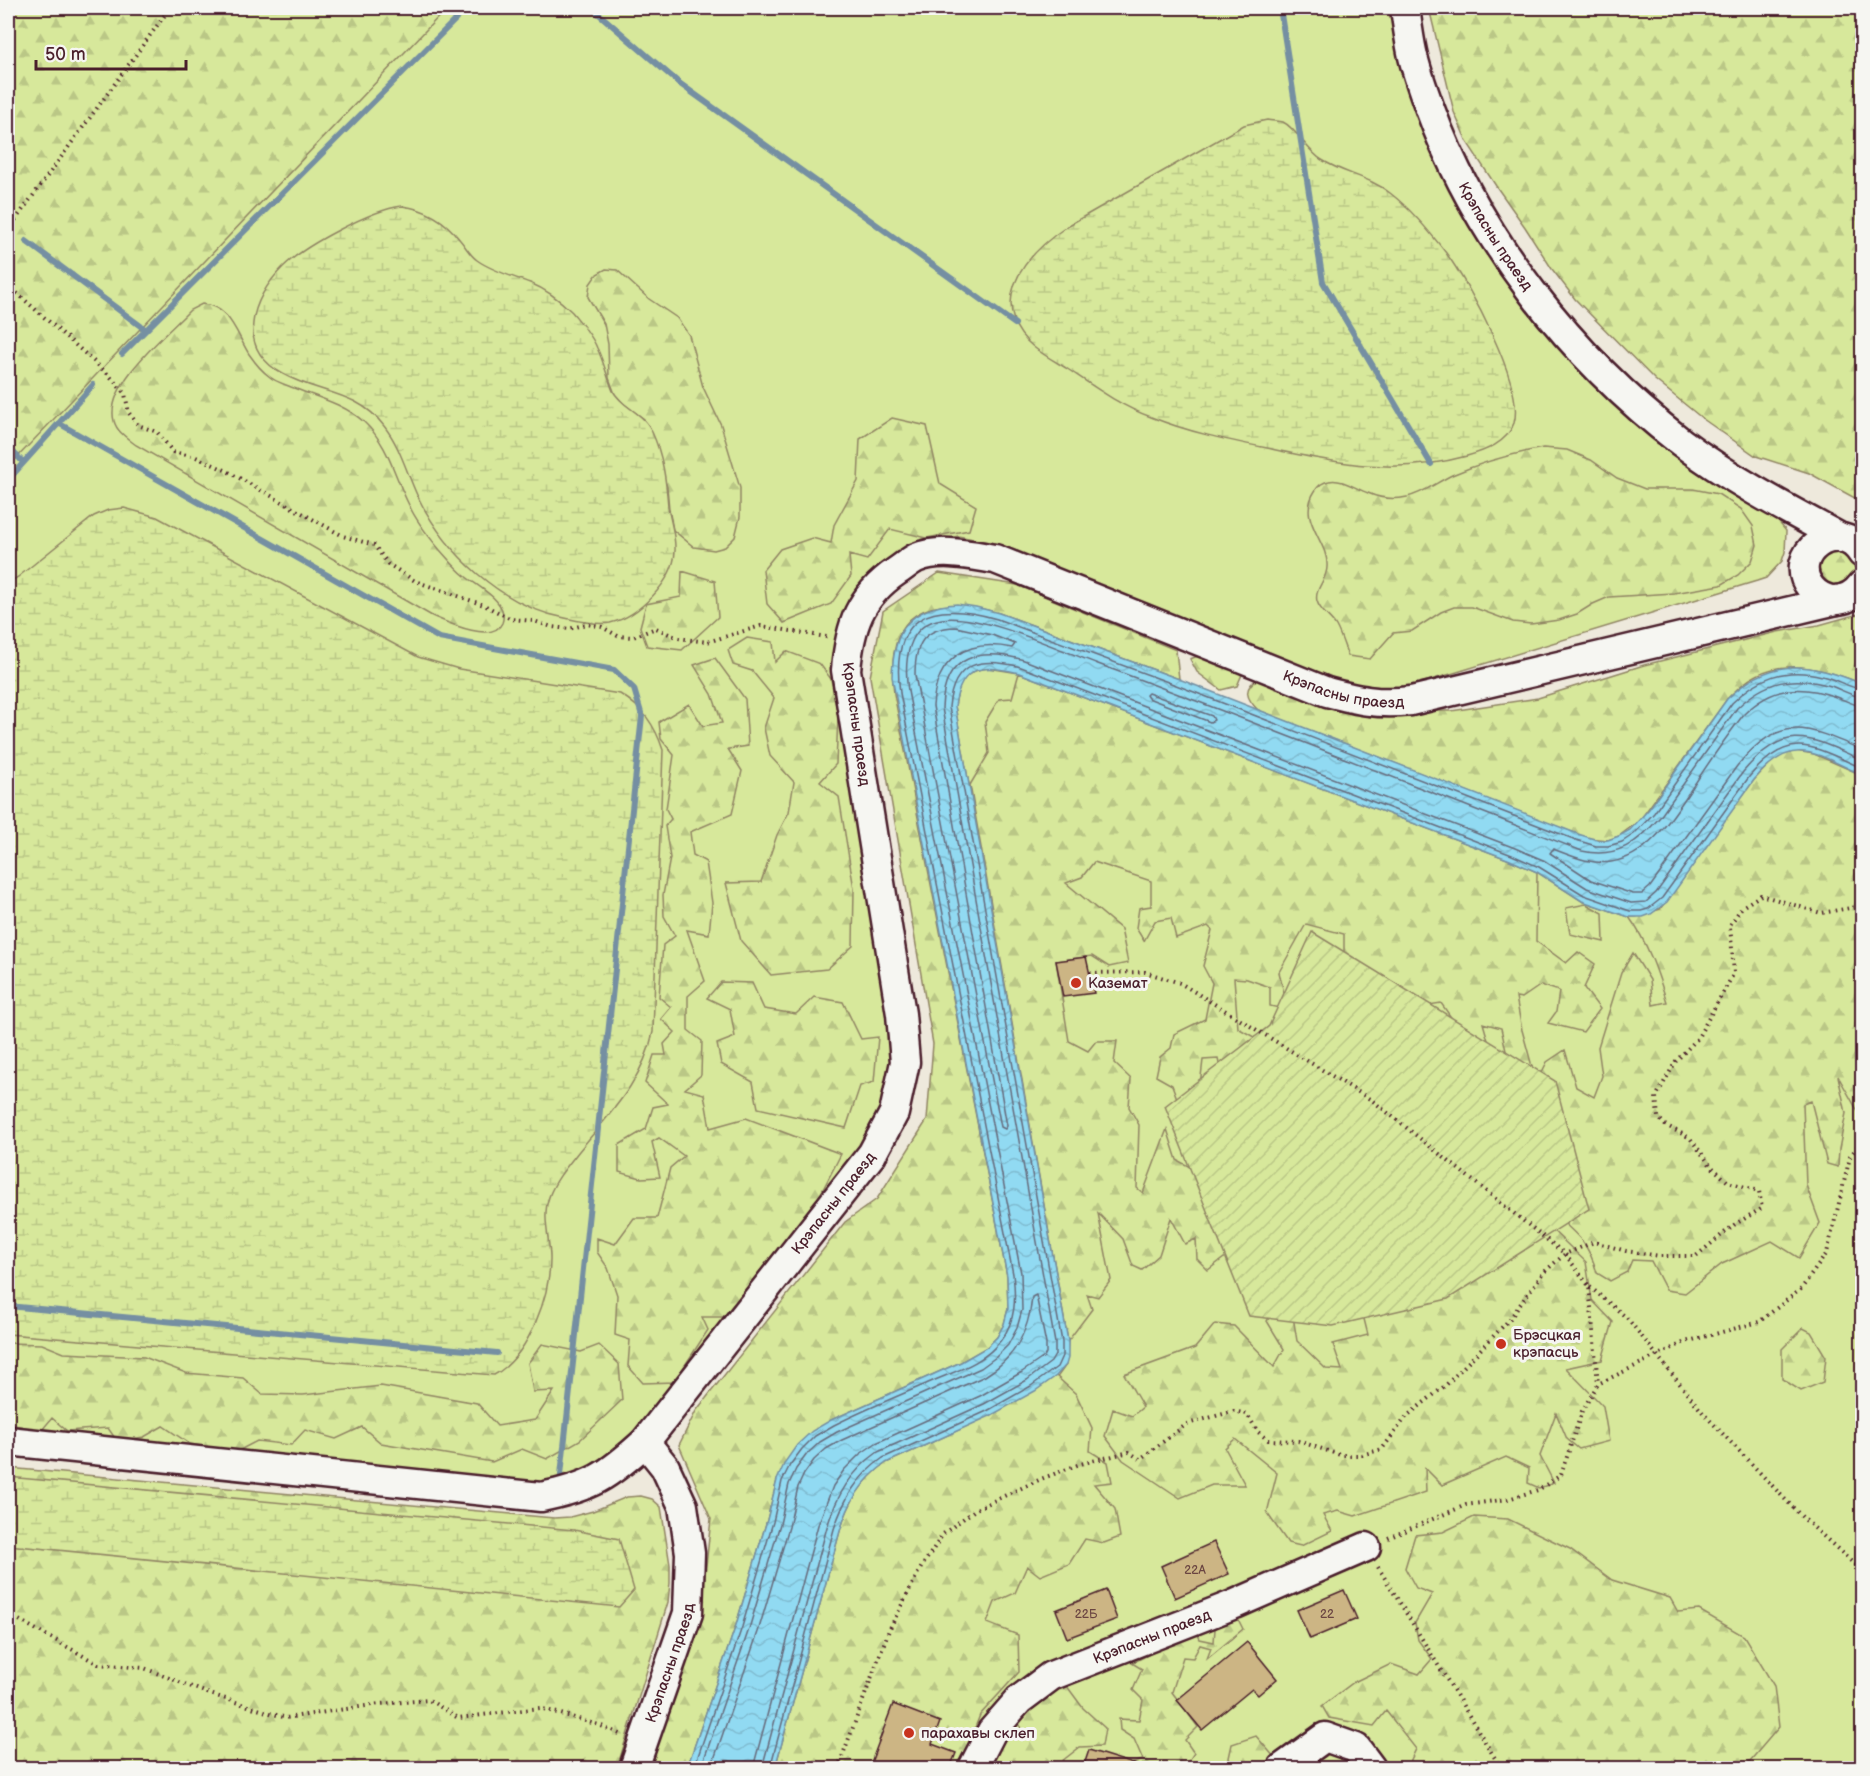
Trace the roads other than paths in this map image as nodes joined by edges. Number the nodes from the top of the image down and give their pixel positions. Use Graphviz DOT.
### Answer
graph roads {
  1 [pos="1405,8"];
  2 [pos="1776,503"];
  3 [pos="1856,547"];
  4 [pos="1804,566"];
  5 [pos="1853,594"];
  6 [pos="1753,621"];
  7 [pos="8,1441"];
  8 [pos="645,1442"];
  9 [pos="1366,1547"];
  10 [pos="638,1756"];
  11 [pos="973,1768"];
  12 [pos="1282,1768"];
  13 [pos="1371,1768"];
  1 -- 2 [label="street, Крэпасны праезд"];
  2 -- 3 [label="street, Крэпасны праезд"];
  2 -- 4 [label="street"];
  3 -- 4 [label="street"];
  4 -- 5 [label="street"];
  4 -- 6 [label="street"];
  5 -- 6 [label="street, Крэпасны праезд"];
  6 -- 8 [label="street, Крэпасны праезд"];
  7 -- 8 [label="street"];
  8 -- 10 [label="street, Крэпасны праезд"];
  9 -- 11 [label="street, Крэпасны праезд"];
  12 -- 13 [label="street"];
}
